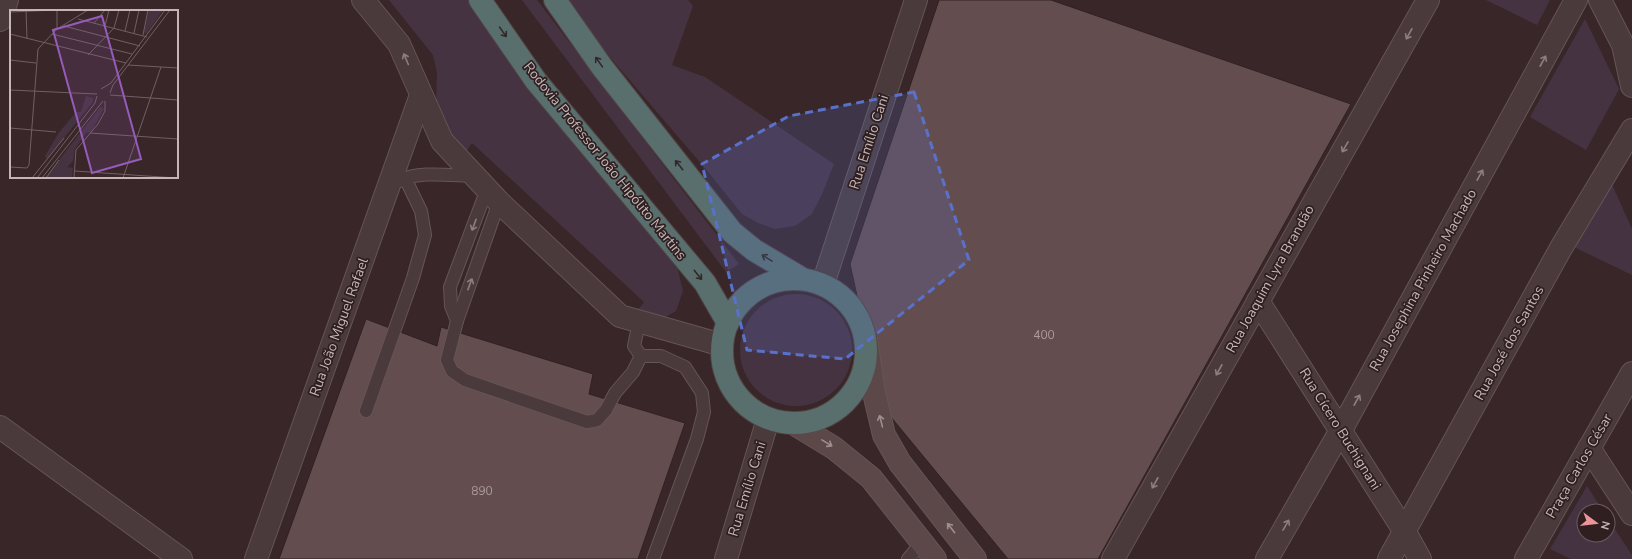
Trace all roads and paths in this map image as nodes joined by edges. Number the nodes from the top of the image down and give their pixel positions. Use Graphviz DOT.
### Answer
graph roads {
  1 [pos="7,0"];
  2 [pos="364,0"];
  3 [pos="480,0"];
  4 [pos="555,0"];
  5 [pos="916,0"];
  6 [pos="1428,0"];
  7 [pos="1576,0"];
  8 [pos="1600,0"];
  9 [pos="0,20"];
  10 [pos="1628,46"];
  11 [pos="1632,86"];
  12 [pos="421,95"];
  13 [pos="1632,130"];
  14 [pos="397,183"];
  15 [pos="487,189"];
  16 [pos="801,278"];
  17 [pos="823,284"];
  18 [pos="1258,301"];
  19 [pos="457,321"];
  20 [pos="639,322"];
  21 [pos="728,323"];
  22 [pos="866,339"];
  23 [pos="722,345"];
  24 [pos="641,356"];
  25 [pos="1632,373"];
  26 [pos="366,411"];
  27 [pos="768,419"];
  28 [pos="793,423"];
  29 [pos="0,427"];
  30 [pos="1341,430"];
  31 [pos="1589,448"];
  32 [pos="1632,514"];
  33 [pos="1405,532"];
  34 [pos="922,542"];
  35 [pos="181,559"];
  36 [pos="256,559"];
  37 [pos="654,559"];
  38 [pos="726,559"];
  39 [pos="908,559"];
  40 [pos="935,559"];
  41 [pos="976,559"];
  42 [pos="1113,559"];
  43 [pos="1267,559"];
  44 [pos="1390,559"];
  45 [pos="1420,559"];
  46 [pos="1526,559"];
  1 -- 9 [label="street"];
  12 -- 2 [label="street, one-way"];
  3 -- 21 [label="highway, Rodovia Professor João Hipólito Martins, one-way"];
  16 -- 4 [label="highway, one-way"];
  5 -- 17 [label="street, Rua Emílio Cani"];
  6 -- 18 [label="street, Rua Joaquim Lyra Brandão, one-way"];
  30 -- 7 [label="street, Rua Josephina Pinheiro Machado, one-way"];
  8 -- 10 [label="street"];
  10 -- 11 [label="street"];
  12 -- 14 [label="street, Rua João Miguel Rafael"];
  12 -- 15 [label="street"];
  13 -- 33 [label="street, Rua José dos Santos"];
  14 -- 15 [label="lane"];
  14 -- 26 [label="lane"];
  14 -- 36 [label="street, Rua João Miguel Rafael"];
  19 -- 15 [label="lane, one-way"];
  15 -- 19 [label="lane, one-way"];
  15 -- 20 [label="street"];
  16 -- 17 [label="highway"];
  16 -- 21 [label="highway"];
  17 -- 22 [label="highway"];
  18 -- 30 [label="street, Rua Cícero Buchignani"];
  18 -- 42 [label="street, Rua Joaquim Lyra Brandão, one-way"];
  19 -- 24 [label="lane"];
  20 -- 23 [label="street"];
  20 -- 24 [label="lane"];
  21 -- 23 [label="highway"];
  22 -- 28 [label="highway"];
  41 -- 22 [label="main road, one-way"];
  23 -- 27 [label="highway"];
  24 -- 37 [label="lane"];
  25 -- 31 [label="street, Praça Carlos César"];
  27 -- 28 [label="highway"];
  27 -- 38 [label="street, Rua Emílio Cani"];
  28 -- 34 [label="main road, one-way"];
  29 -- 35 [label="street"];
  30 -- 33 [label="street, Rua Cícero Buchignani"];
  43 -- 30 [label="street, Rua Josephina Pinheiro Machado, one-way"];
  31 -- 32 [label="street"];
  31 -- 46 [label="street, Praça Carlos César"];
  33 -- 44 [label="street, Rua José dos Santos"];
  33 -- 45 [label="street, Rua Cícero Buchignani"];
  34 -- 39 [label="lane"];
  34 -- 40 [label="main road"];
}
